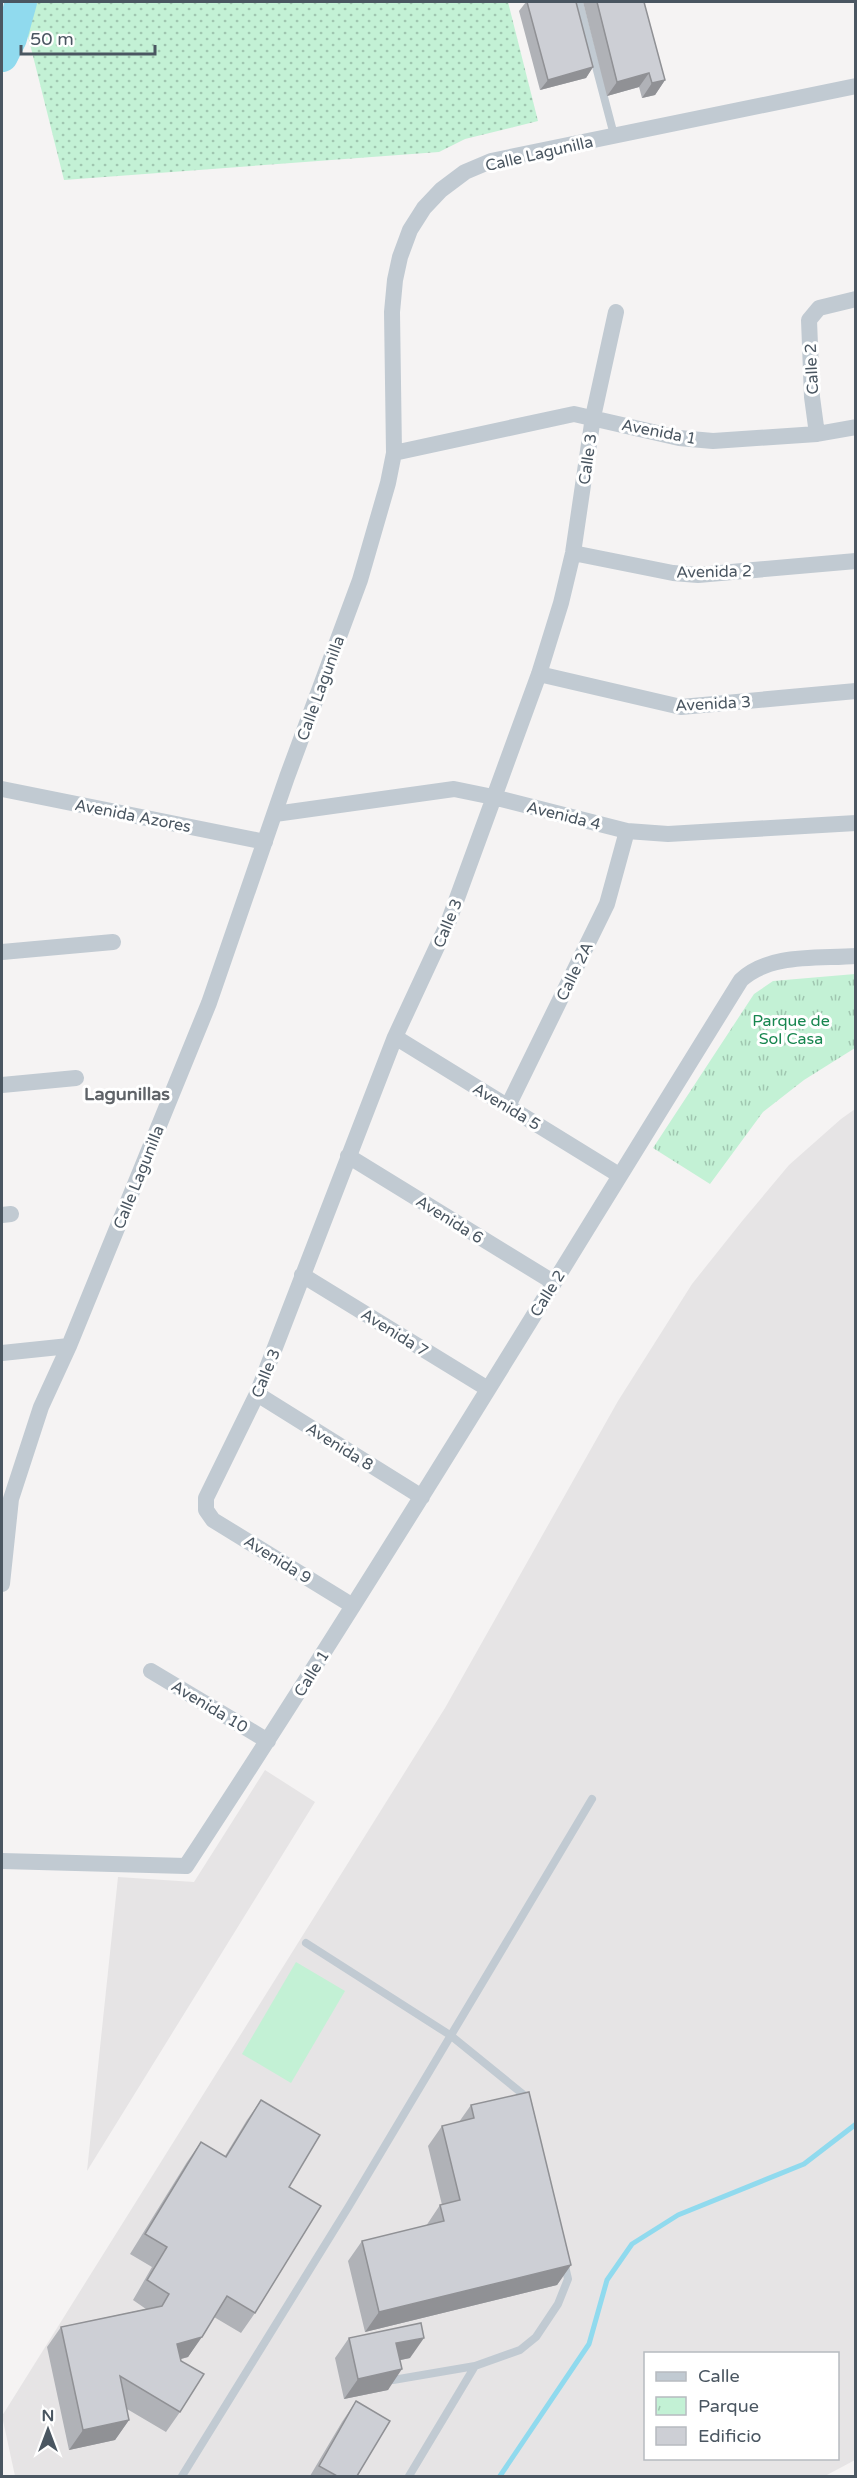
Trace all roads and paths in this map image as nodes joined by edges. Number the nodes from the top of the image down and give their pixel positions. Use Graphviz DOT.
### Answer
graph roads {
  1 [pos="579,2"];
  2 [pos="855,86"];
  3 [pos="614,135"];
  4 [pos="855,299"];
  5 [pos="616,312"];
  6 [pos="593,417"];
  7 [pos="855,427"];
  8 [pos="818,434"];
  9 [pos="394,453"];
  10 [pos="573,553"];
  11 [pos="855,561"];
  12 [pos="539,674"];
  13 [pos="855,691"];
  14 [pos="2,789"];
  15 [pos="493,796"];
  16 [pos="275,814"];
  17 [pos="855,823"];
  18 [pos="627,831"];
  19 [pos="265,842"];
  20 [pos="113,942"];
  21 [pos="2,952"];
  22 [pos="855,956"];
  23 [pos="395,1037"];
  24 [pos="76,1078"];
  25 [pos="2,1085"];
  26 [pos="508,1106"];
  27 [pos="348,1156"];
  28 [pos="620,1175"];
  29 [pos="302,1275"];
  30 [pos="553,1282"];
  31 [pos="69,1346"];
  32 [pos="2,1353"];
  33 [pos="488,1389"];
  34 [pos="258,1394"];
  35 [pos="422,1497"];
  36 [pos="206,1510"];
  37 [pos="2,1584"];
  38 [pos="353,1606"];
  39 [pos="151,1671"];
  40 [pos="268,1741"];
  41 [pos="592,1799"];
  42 [pos="2,1861"];
  43 [pos="306,1943"];
  44 [pos="450,2035"];
  45 [pos="527,2107"];
  46 [pos="562,2256"];
  47 [pos="475,2366"];
  48 [pos="393,2379"];
  49 [pos="182,2476"];
  50 [pos="409,2476"];
  1 -- 3 [label="lane"];
  2 -- 3 [label="street, Calle Lagunilla"];
  3 -- 9 [label="street, Calle Lagunilla"];
  4 -- 8 [label="street, Calle 2"];
  5 -- 6 [label="street, Calle 3"];
  6 -- 8 [label="street, Avenida 1"];
  6 -- 9 [label="street, Avenida 1"];
  6 -- 10 [label="street, Calle 3"];
  7 -- 8 [label="street, Avenida 1"];
  9 -- 16 [label="street, Calle Lagunilla"];
  10 -- 11 [label="street, Avenida 2"];
  10 -- 12 [label="street, Calle 3"];
  12 -- 13 [label="street, Avenida 3"];
  12 -- 15 [label="street, Calle 3"];
  14 -- 19 [label="street, Avenida Azores"];
  15 -- 16 [label="street, Avenida 4"];
  15 -- 18 [label="street, Avenida 4"];
  15 -- 23 [label="street, Calle 3"];
  16 -- 19 [label="street, Calle Lagunilla"];
  17 -- 18 [label="street, Avenida 4"];
  18 -- 26 [label="street, Calle 2A"];
  19 -- 31 [label="street, Calle Lagunilla"];
  20 -- 21 [label="street"];
  22 -- 28 [label="street, Calle 2"];
  23 -- 26 [label="street, Avenida 5"];
  23 -- 27 [label="street, Calle 3"];
  24 -- 25 [label="street"];
  26 -- 28 [label="street, Avenida 5"];
  27 -- 29 [label="street, Calle 3"];
  27 -- 30 [label="street, Avenida 6"];
  28 -- 30 [label="street, Calle 2"];
  29 -- 33 [label="street, Avenida 7"];
  29 -- 34 [label="street, Calle 3"];
  30 -- 33 [label="street, Calle 2"];
  31 -- 32 [label="street"];
  31 -- 37 [label="street, Calle Lagunilla"];
  33 -- 35 [label="street, Calle 2"];
  34 -- 35 [label="street, Avenida 8"];
  34 -- 36 [label="street, Calle 3"];
  35 -- 38 [label="street, Calle 2"];
  36 -- 38 [label="street, Avenida 9"];
  38 -- 40 [label="street, Calle 1"];
  39 -- 40 [label="street, Avenida 10"];
  40 -- 42 [label="street, Calle 1"];
  41 -- 44 [label="lane"];
  43 -- 44 [label="lane"];
  44 -- 45 [label="lane"];
  44 -- 49 [label="lane"];
  46 -- 47 [label="lane"];
  47 -- 48 [label="lane"];
  47 -- 50 [label="lane"];
}
